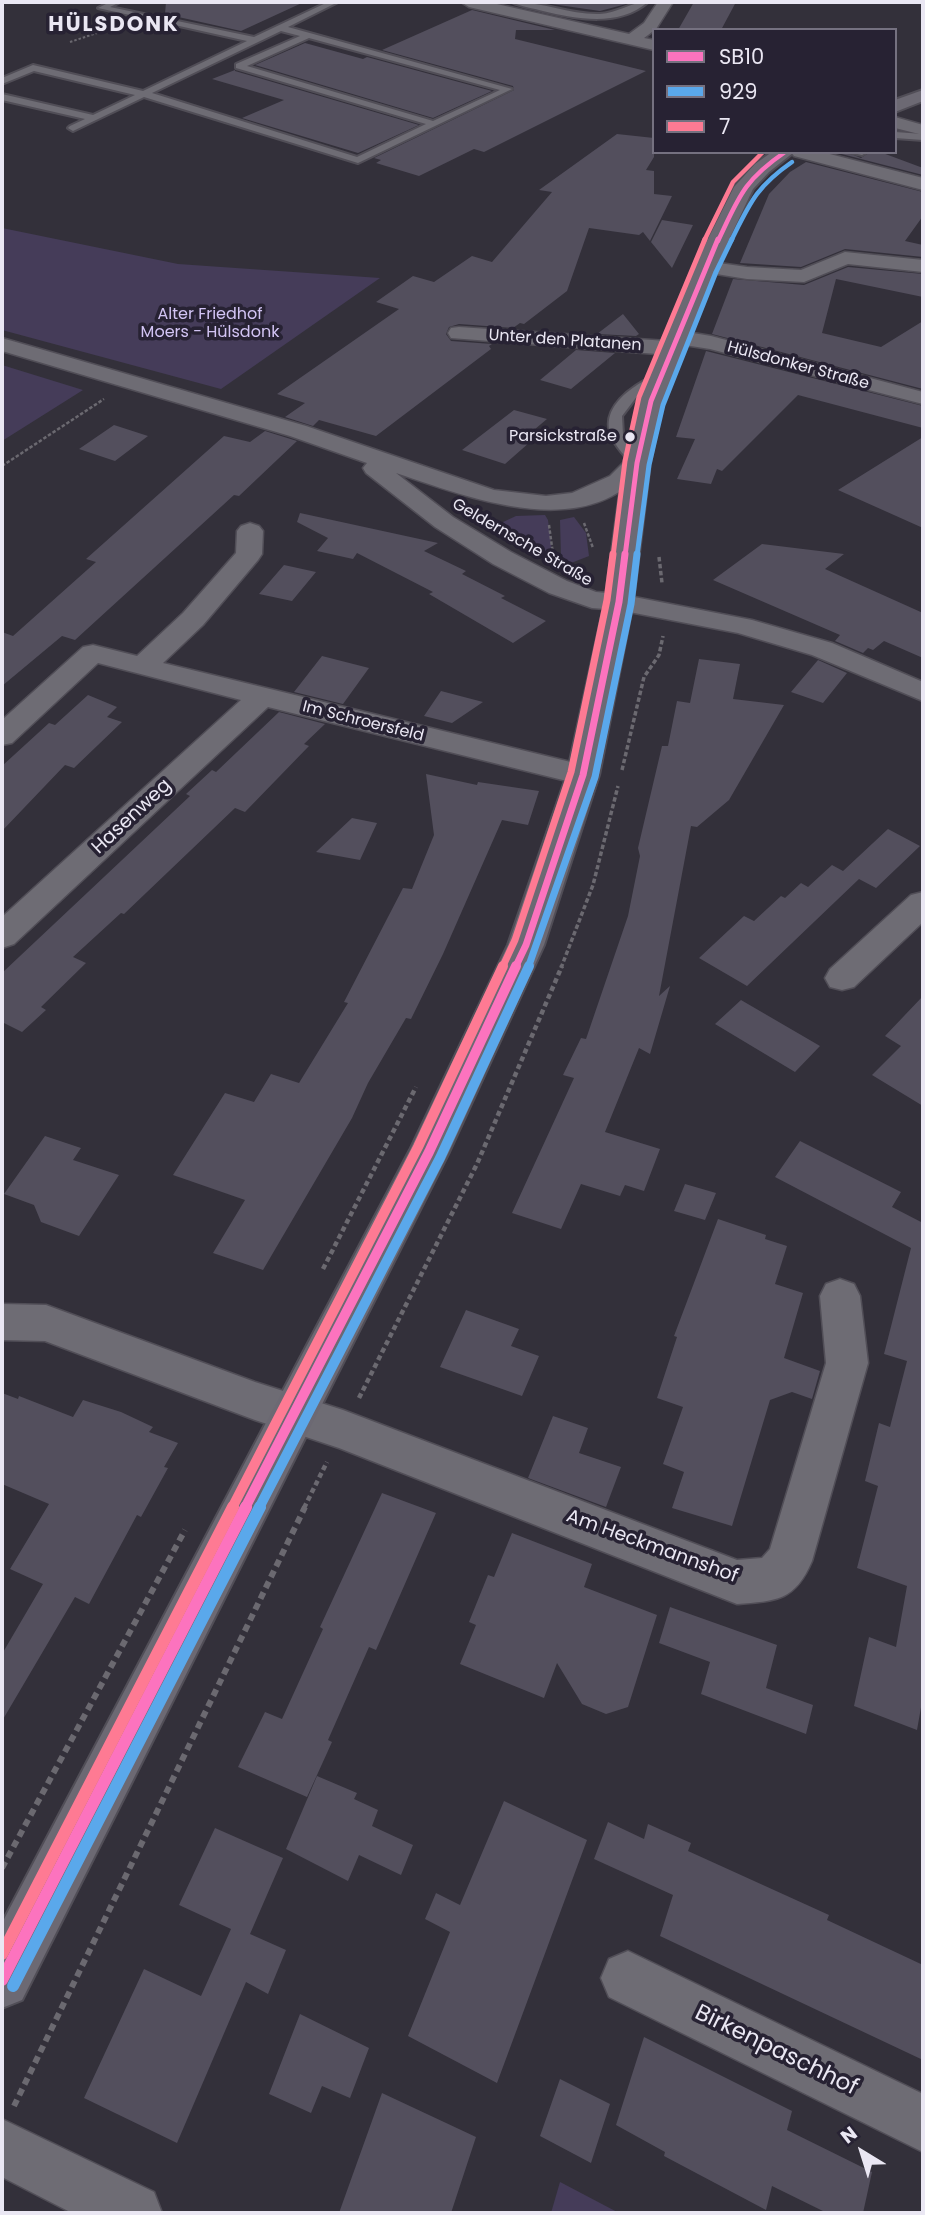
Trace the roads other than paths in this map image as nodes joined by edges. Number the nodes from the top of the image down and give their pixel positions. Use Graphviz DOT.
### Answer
graph roads {
  1 [pos="116,2"];
  2 [pos="334,2"];
  3 [pos="469,2"];
  4 [pos="516,2"];
  5 [pos="644,2"];
  6 [pos="665,2"];
  7 [pos="501,4"];
  8 [pos="281,28"];
  9 [pos="309,36"];
  10 [pos="255,40"];
  11 [pos="631,40"];
  12 [pos="652,45"];
  13 [pos="2,81"];
  14 [pos="144,94"];
  15 [pos="923,96"];
  16 [pos="2,97"];
  17 [pos="897,106"];
  18 [pos="96,118"];
  19 [pos="433,124"];
  20 [pos="74,128"];
  21 [pos="923,130"];
  22 [pos="897,133"];
  23 [pos="923,137"];
  24 [pos="782,154"];
  25 [pos="808,154"];
  26 [pos="923,184"];
  27 [pos="923,266"];
  28 [pos="705,267"];
  29 [pos="459,333"];
  30 [pos="672,343"];
  31 [pos="2,344"];
  32 [pos="660,377"];
  33 [pos="920,398"];
  34 [pos="339,445"];
  35 [pos="637,463"];
  36 [pos="400,466"];
  37 [pos="250,531"];
  38 [pos="607,594"];
  39 [pos="143,666"];
  40 [pos="923,692"];
  41 [pos="262,697"];
  42 [pos="2,736"];
  43 [pos="583,775"];
  44 [pos="923,902"];
  45 [pos="2,936"];
  46 [pos="842,978"];
  47 [pos="840,1296"];
  48 [pos="2,1321"];
  49 [pos="294,1413"];
  50 [pos="628,1978"];
  51 [pos="2,1980"];
  52 [pos="923,2124"];
  53 [pos="2,2147"];
  54 [pos="133,2213"];
  1 -- 10 [label="lane"];
  2 -- 8 [label="lane"];
  3 -- 7 [label="street"];
  4 -- 5 [label="lane"];
  6 -- 11 [label="street"];
  7 -- 11 [label="street"];
  8 -- 9 [label="lane"];
  8 -- 10 [label="lane"];
  9 -- 19 [label="lane"];
  9 -- 19 [label="lane"];
  10 -- 14 [label="lane"];
  11 -- 12 [label="street"];
  13 -- 14 [label="lane"];
  14 -- 18 [label="lane"];
  14 -- 19 [label="lane"];
  15 -- 17 [label="street"];
  16 -- 18 [label="lane"];
  18 -- 20 [label="lane"];
  21 -- 22 [label="street"];
  22 -- 23 [label="lane"];
  24 -- 28 [label="street"];
  25 -- 26 [label="street"];
  27 -- 28 [label="street"];
  28 -- 30 [label="street"];
  29 -- 30 [label="street, Unter den Platanen"];
  30 -- 32 [label="street"];
  30 -- 33 [label="street, Hülsdonker Straße"];
  31 -- 34 [label="street, Geldernsche Straße"];
  32 -- 35 [label="street"];
  32 -- 35 [label="lane"];
  34 -- 36 [label="street, Geldernsche Straße"];
  34 -- 38 [label="street, Geldernsche Straße"];
  35 -- 36 [label="street, Geldernsche Straße"];
  35 -- 38 [label="street"];
  36 -- 38 [label="street, Geldernsche Straße"];
  37 -- 39 [label="street"];
  38 -- 40 [label="street"];
  38 -- 43 [label="street"];
  39 -- 41 [label="street, Im Schroersfeld"];
  39 -- 42 [label="street, Im Schroersfeld"];
  41 -- 43 [label="street, Im Schroersfeld"];
  41 -- 45 [label="street, Hasenweg"];
  43 -- 49 [label="street"];
  44 -- 46 [label="street"];
  47 -- 49 [label="street, Am Heckmannshof"];
  48 -- 49 [label="street, Am Heckmannshof"];
  49 -- 51 [label="street"];
  50 -- 52 [label="street, Birkenpaschhof"];
  53 -- 54 [label="street"];
}
